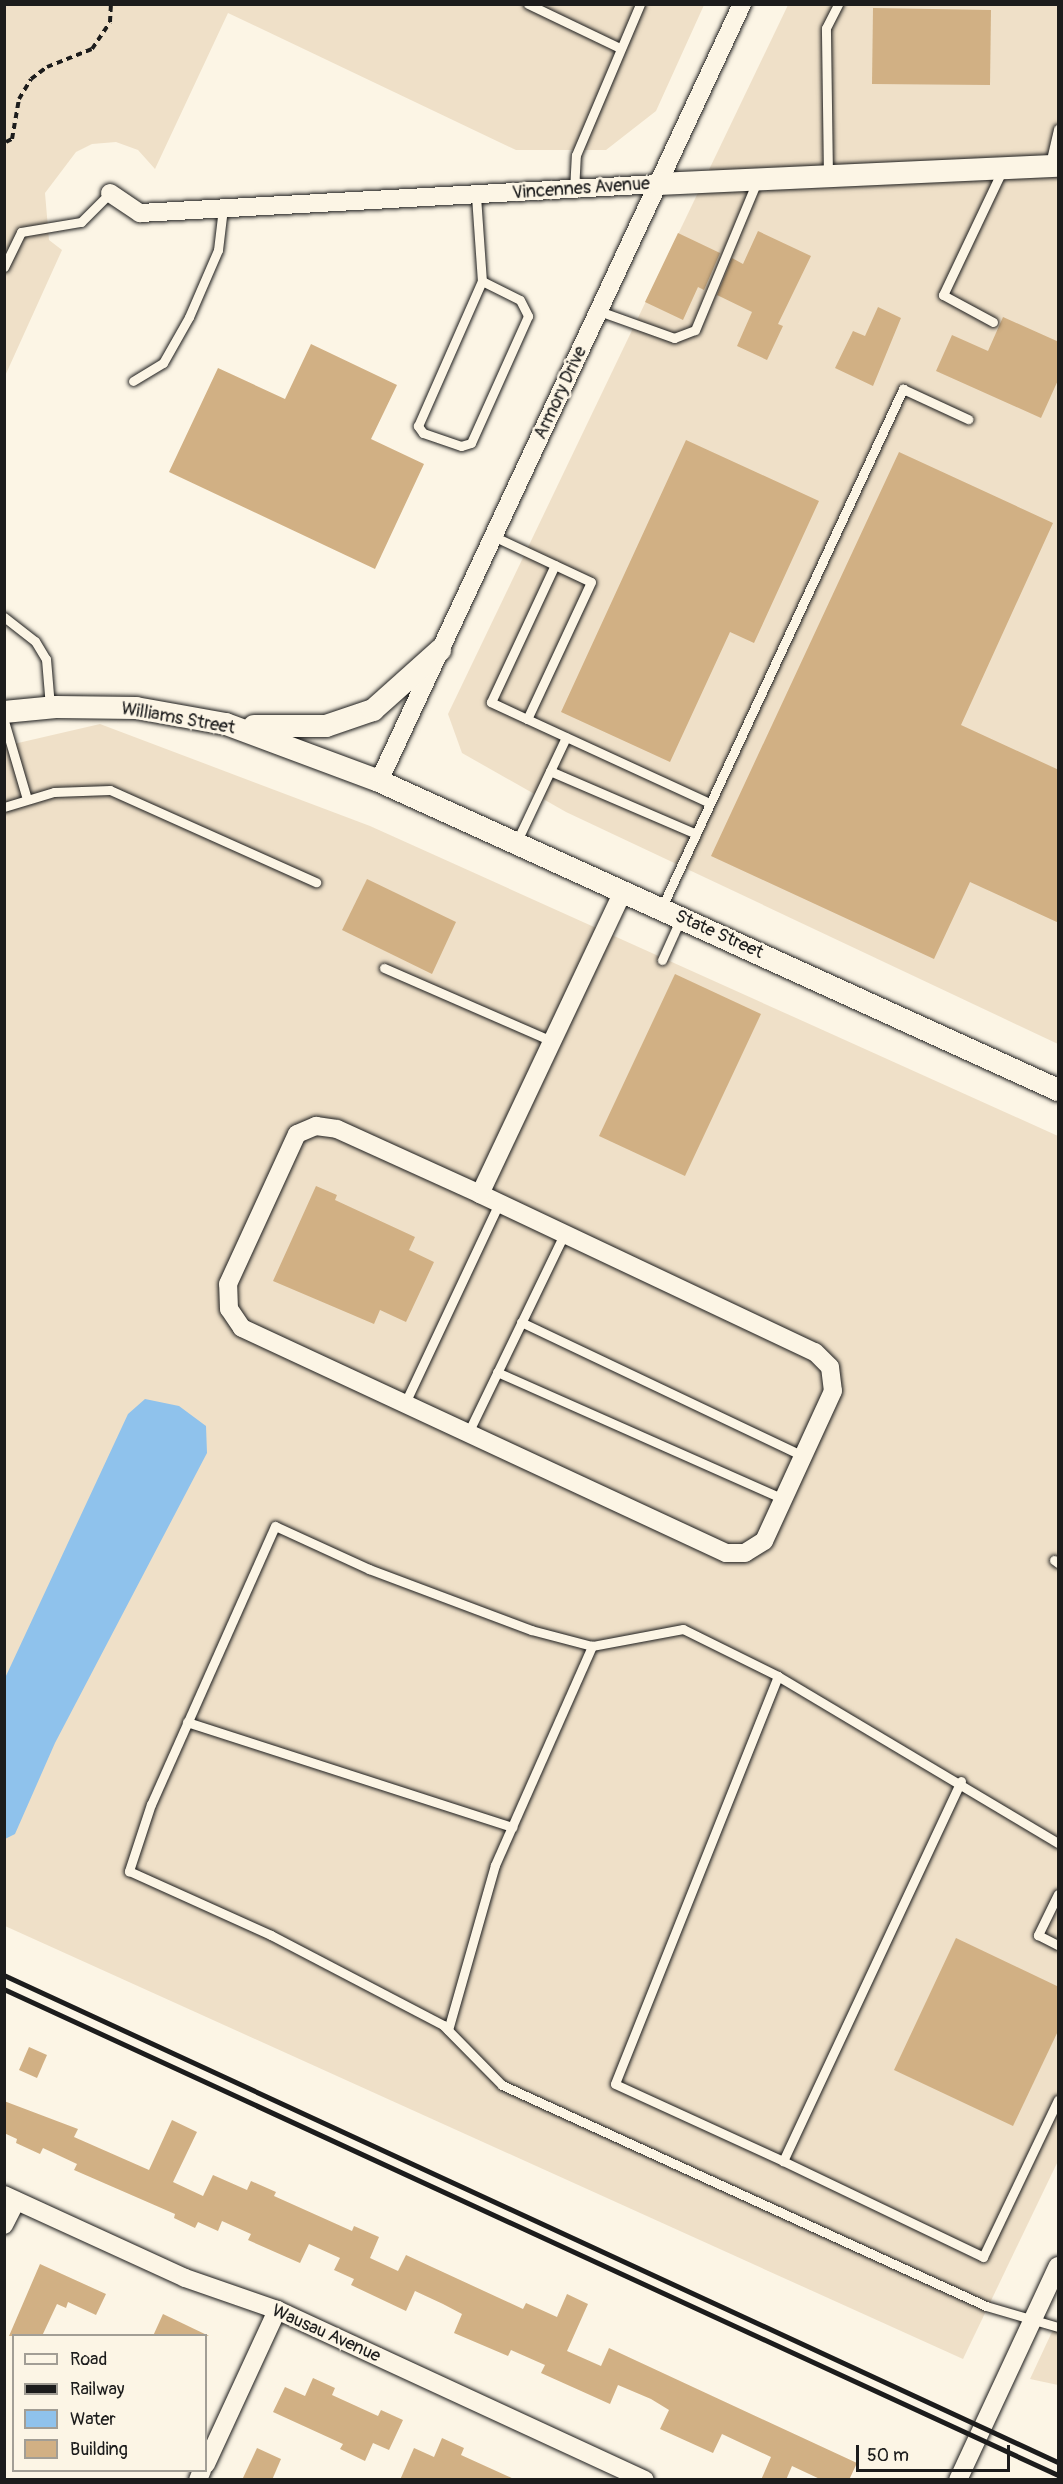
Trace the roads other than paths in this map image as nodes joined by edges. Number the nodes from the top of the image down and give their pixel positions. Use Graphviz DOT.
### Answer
graph roads {
  1 [pos="528,4"];
  2 [pos="640,4"];
  3 [pos="742,4"];
  4 [pos="837,4"];
  5 [pos="620,48"];
  6 [pos="1059,129"];
  7 [pos="1054,167"];
  8 [pos="1003,169"];
  9 [pos="828,178"];
  10 [pos="758,182"];
  11 [pos="658,184"];
  12 [pos="574,191"];
  13 [pos="110,193"];
  14 [pos="476,196"];
  15 [pos="223,208"];
  16 [pos="4,267"];
  17 [pos="482,280"];
  18 [pos="599,311"];
  19 [pos="993,322"];
  20 [pos="133,381"];
  21 [pos="968,418"];
  22 [pos="493,536"];
  23 [pos="555,565"];
  24 [pos="4,616"];
  25 [pos="440,651"];
  26 [pos="50,708"];
  27 [pos="4,712"];
  28 [pos="527,719"];
  29 [pos="4,721"];
  30 [pos="226,723"];
  31 [pos="566,737"];
  32 [pos="550,771"];
  33 [pos="379,781"];
  34 [pos="27,798"];
  35 [pos="710,803"];
  36 [pos="4,807"];
  37 [pos="696,834"];
  38 [pos="516,843"];
  39 [pos="316,882"];
  40 [pos="623,892"];
  41 [pos="671,914"];
  42 [pos="662,960"];
  43 [pos="384,968"];
  44 [pos="552,1041"];
  45 [pos="1059,1090"];
  46 [pos="480,1194"];
  47 [pos="499,1203"];
  48 [pos="564,1234"];
  49 [pos="521,1322"];
  50 [pos="497,1372"];
  51 [pos="405,1403"];
  52 [pos="468,1433"];
  53 [pos="803,1456"];
  54 [pos="783,1498"];
  55 [pos="592,1646"];
  56 [pos="778,1676"];
  57 [pos="187,1722"];
  58 [pos="961,1781"];
  59 [pos="512,1827"];
  60 [pos="1059,1843"];
  61 [pos="1059,1894"];
  62 [pos="1059,1945"];
  63 [pos="448,2030"];
  64 [pos="1059,2100"];
  65 [pos="783,2162"];
  66 [pos="10,2198"];
  67 [pos="4,2225"];
  68 [pos="1059,2266"];
  69 [pos="277,2310"];
  70 [pos="1034,2317"];
  71 [pos="1059,2327"];
  72 [pos="207,2462"];
  73 [pos="645,2480"];
  74 [pos="958,2480"];
  1 -- 5 [label="lane"];
  2 -- 5 [label="lane"];
  3 -- 11 [label="street, Armory Drive"];
  4 -- 9 [label="lane"];
  5 -- 12 [label="lane"];
  6 -- 7 [label="lane"];
  7 -- 8 [label="street, Vincennes Avenue"];
  8 -- 9 [label="street, Vincennes Avenue"];
  8 -- 19 [label="lane"];
  9 -- 10 [label="street, Vincennes Avenue"];
  10 -- 11 [label="street, Vincennes Avenue"];
  10 -- 18 [label="lane"];
  11 -- 12 [label="street, Vincennes Avenue"];
  11 -- 18 [label="street, Armory Drive"];
  12 -- 14 [label="street, Vincennes Avenue"];
  13 -- 15 [label="street, Vincennes Avenue"];
  13 -- 16 [label="lane"];
  14 -- 15 [label="street, Vincennes Avenue"];
  14 -- 17 [label="lane"];
  15 -- 20 [label="lane"];
  17 -- 17 [label="lane"];
  18 -- 22 [label="street, Armory Drive"];
  21 -- 35 [label="lane"];
  22 -- 23 [label="lane"];
  22 -- 25 [label="street, Armory Drive"];
  23 -- 28 [label="lane"];
  23 -- 28 [label="lane"];
  24 -- 26 [label="lane"];
  25 -- 30 [label="street"];
  25 -- 33 [label="street, Armory Drive"];
  26 -- 27 [label="street, Williams Street"];
  26 -- 30 [label="street, Williams Street"];
  28 -- 31 [label="lane"];
  29 -- 34 [label="lane"];
  30 -- 33 [label="street, Williams Street"];
  31 -- 32 [label="lane"];
  31 -- 35 [label="lane"];
  32 -- 37 [label="lane"];
  32 -- 38 [label="lane"];
  33 -- 38 [label="street, State Street"];
  34 -- 36 [label="lane"];
  34 -- 39 [label="lane"];
  35 -- 37 [label="lane"];
  37 -- 41 [label="lane"];
  38 -- 40 [label="street, State Street"];
  40 -- 41 [label="street, State Street"];
  40 -- 44 [label="street"];
  41 -- 42 [label="lane"];
  41 -- 45 [label="street, State Street"];
  43 -- 44 [label="lane"];
  44 -- 46 [label="street"];
  46 -- 47 [label="street"];
  46 -- 51 [label="street"];
  47 -- 48 [label="street"];
  47 -- 51 [label="lane"];
  48 -- 49 [label="lane"];
  48 -- 53 [label="street"];
  49 -- 50 [label="lane"];
  49 -- 53 [label="lane"];
  50 -- 52 [label="lane"];
  50 -- 54 [label="lane"];
  51 -- 52 [label="street"];
  52 -- 54 [label="street"];
  53 -- 54 [label="street"];
  55 -- 56 [label="lane"];
  55 -- 57 [label="lane"];
  55 -- 59 [label="lane"];
  56 -- 58 [label="lane"];
  56 -- 65 [label="lane"];
  57 -- 59 [label="lane"];
  57 -- 63 [label="lane"];
  58 -- 60 [label="lane"];
  58 -- 65 [label="lane"];
  59 -- 63 [label="lane"];
  61 -- 62 [label="lane"];
  63 -- 70 [label="lane"];
  64 -- 65 [label="lane"];
  66 -- 67 [label="street"];
  66 -- 69 [label="street, Wausau Avenue"];
  68 -- 70 [label="street"];
  69 -- 72 [label="street"];
  69 -- 73 [label="street, Wausau Avenue"];
  70 -- 71 [label="lane"];
  70 -- 74 [label="street"];
}
